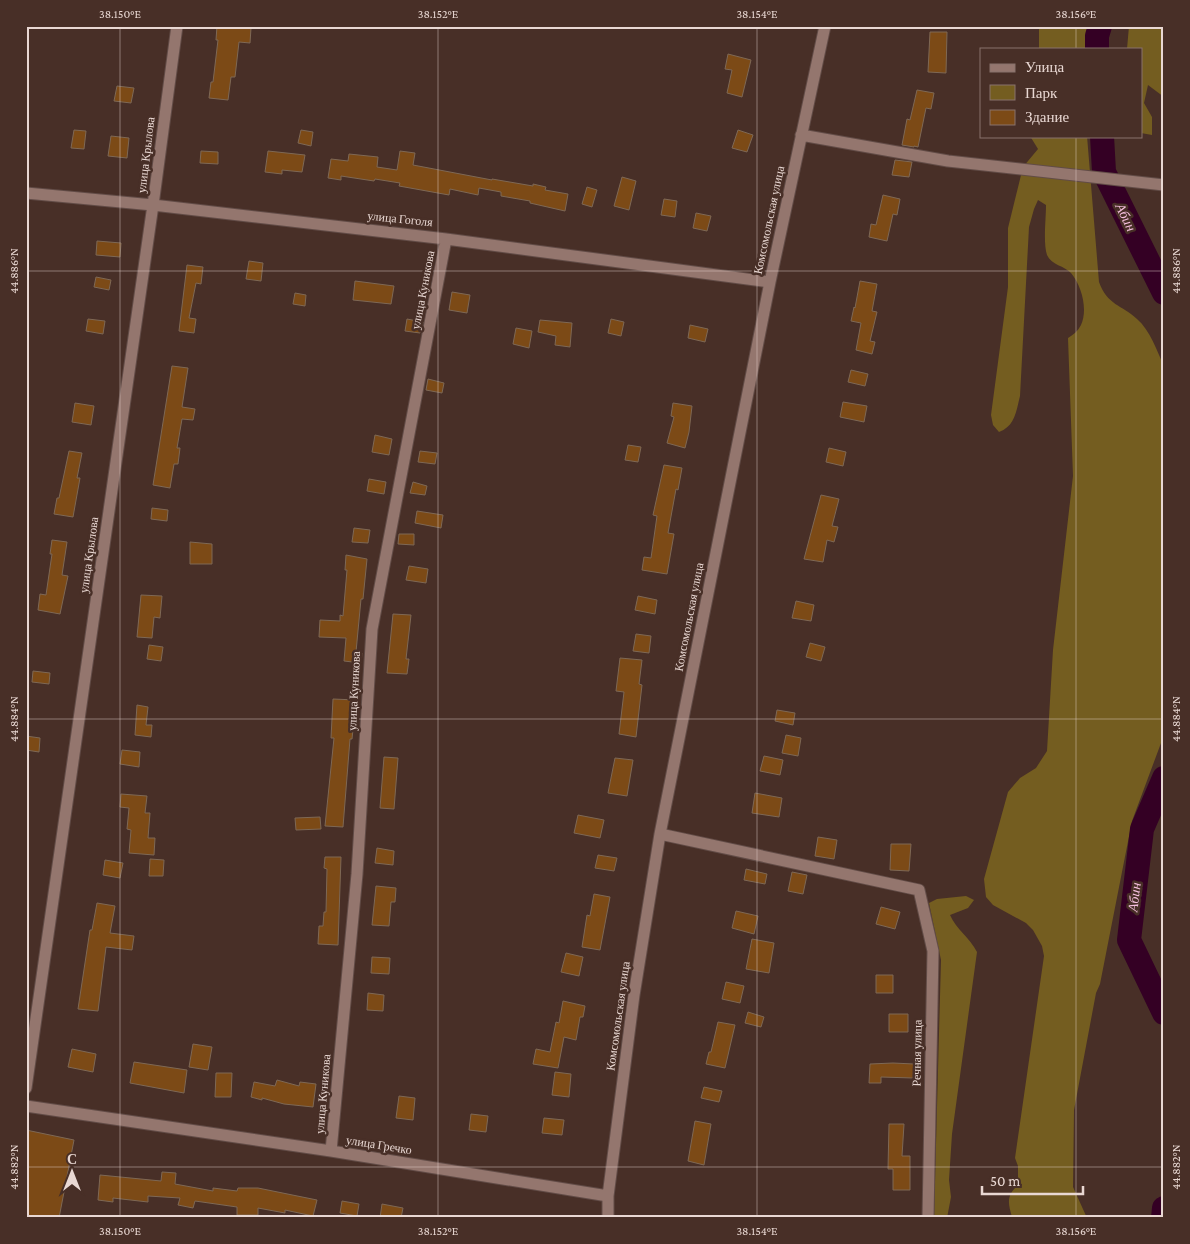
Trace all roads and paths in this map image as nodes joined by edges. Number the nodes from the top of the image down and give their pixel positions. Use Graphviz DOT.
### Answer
graph roads {
  1 [pos="176,26"];
  2 [pos="825,26"];
  3 [pos="802,134"];
  4 [pos="1164,185"];
  5 [pos="26,193"];
  6 [pos="153,205"];
  7 [pos="446,238"];
  8 [pos="770,282"];
  9 [pos="660,834"];
  10 [pos="26,1088"];
  11 [pos="26,1106"];
  12 [pos="331,1151"];
  13 [pos="608,1196"];
  14 [pos="608,1218"];
  15 [pos="928,1218"];
  1 -- 6 [label="street, улица Крылова"];
  2 -- 3 [label="street, Комсомольская улица"];
  3 -- 4 [label="street"];
  3 -- 8 [label="street, Комсомольская улица"];
  5 -- 6 [label="street, улица Гоголя"];
  6 -- 7 [label="street, улица Гоголя"];
  6 -- 10 [label="street, улица Крылова"];
  7 -- 8 [label="street, улица Гоголя"];
  7 -- 12 [label="street, улица Куникова"];
  8 -- 9 [label="street, Комсомольская улица"];
  9 -- 13 [label="street, Комсомольская улица"];
  9 -- 15 [label="street, Речная улица"];
  11 -- 12 [label="street, улица Гречко"];
  12 -- 13 [label="street, улица Гречко"];
  13 -- 14 [label="street, Комсомольская улица"];
}
